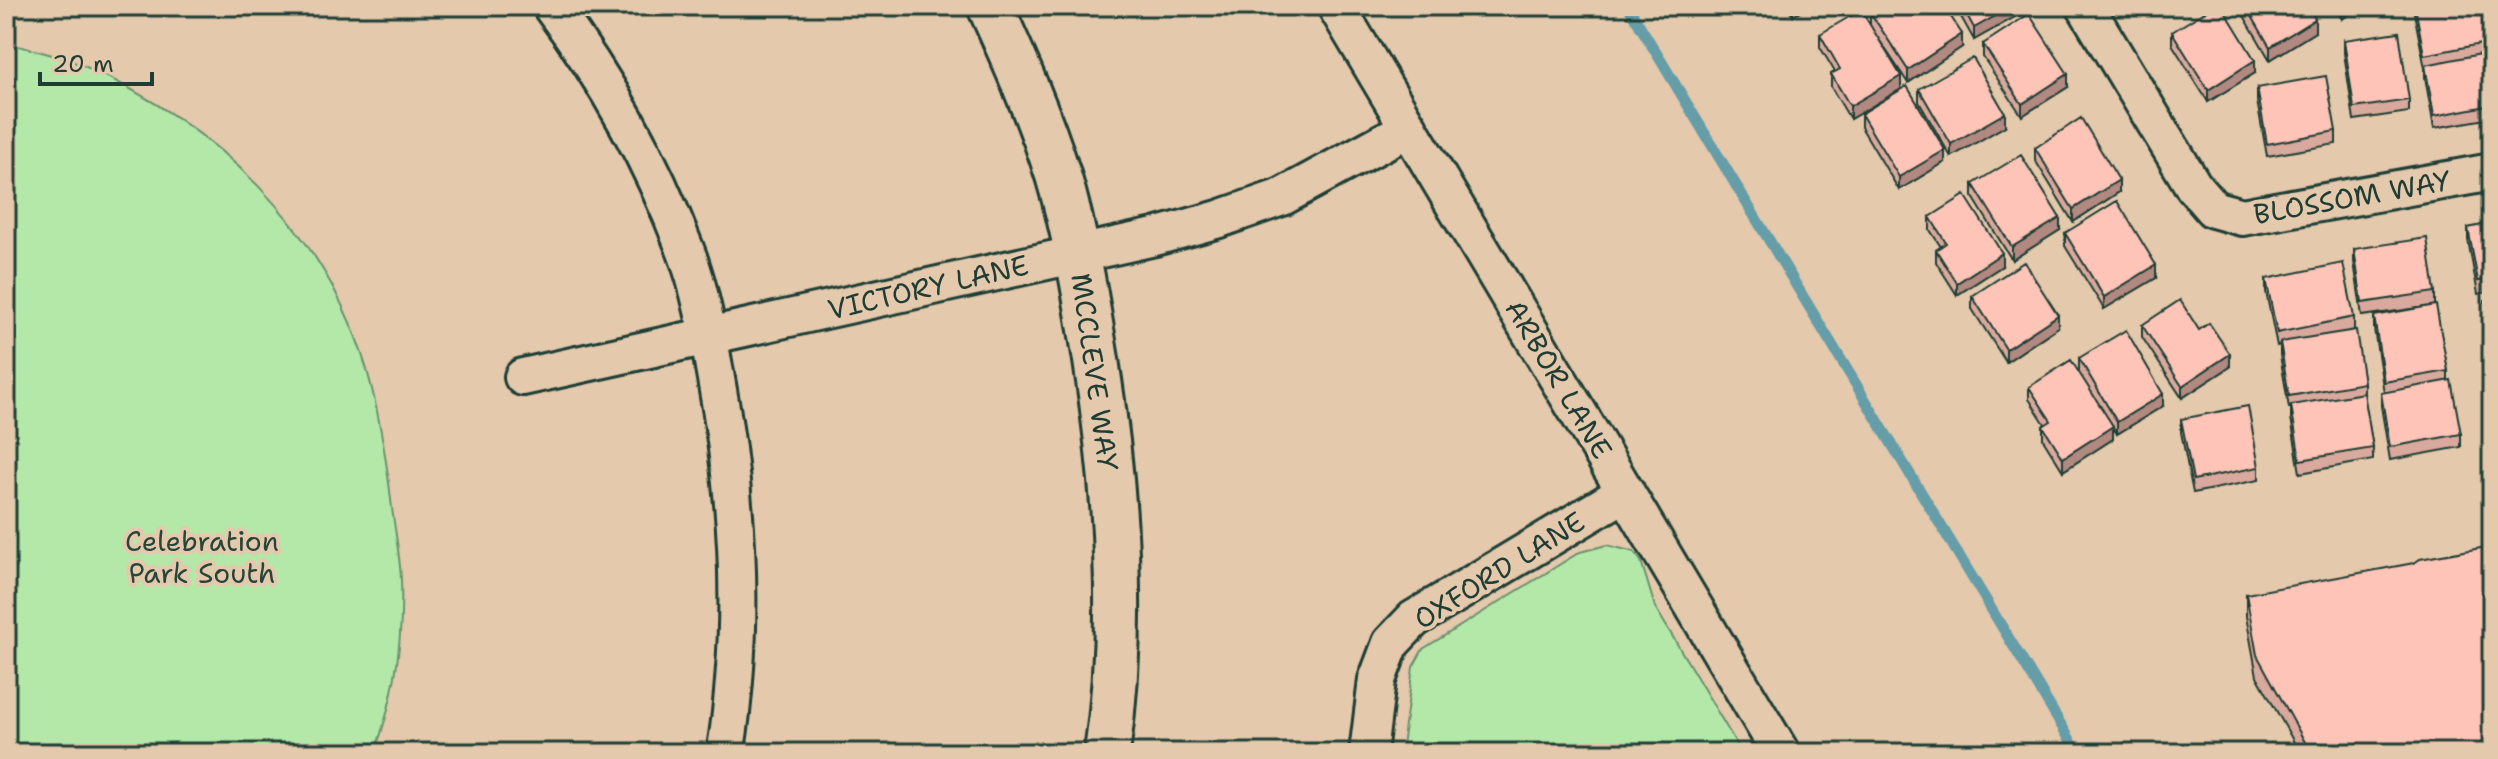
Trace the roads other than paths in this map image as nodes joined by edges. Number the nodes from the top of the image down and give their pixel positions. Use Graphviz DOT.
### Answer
graph roads {
  1 [pos="551,6"];
  2 [pos="990,6"];
  3 [pos="1336,6"];
  4 [pos="2085,6"];
  5 [pos="1409,128"];
  6 [pos="2492,172"];
  7 [pos="1077,254"];
  8 [pos="709,337"];
  9 [pos="523,377"];
  10 [pos="1626,492"];
  11 [pos="725,753"];
  12 [pos="1107,753"];
  13 [pos="1368,753"];
  14 [pos="1781,753"];
  1 -- 8 [label="street"];
  2 -- 7 [label="street, MCCLEVE WAY"];
  3 -- 5 [label="street, ARBOR LANE"];
  4 -- 6 [label="street, BLOSSOM WAY"];
  5 -- 7 [label="street, VICTORY LANE"];
  5 -- 10 [label="street, ARBOR LANE"];
  7 -- 8 [label="street, VICTORY LANE"];
  7 -- 12 [label="street, MCCLEVE WAY"];
  8 -- 9 [label="street, VICTORY LANE"];
  8 -- 11 [label="street"];
  10 -- 13 [label="street, OXFORD LANE"];
  10 -- 14 [label="street, ARBOR LANE"];
}
